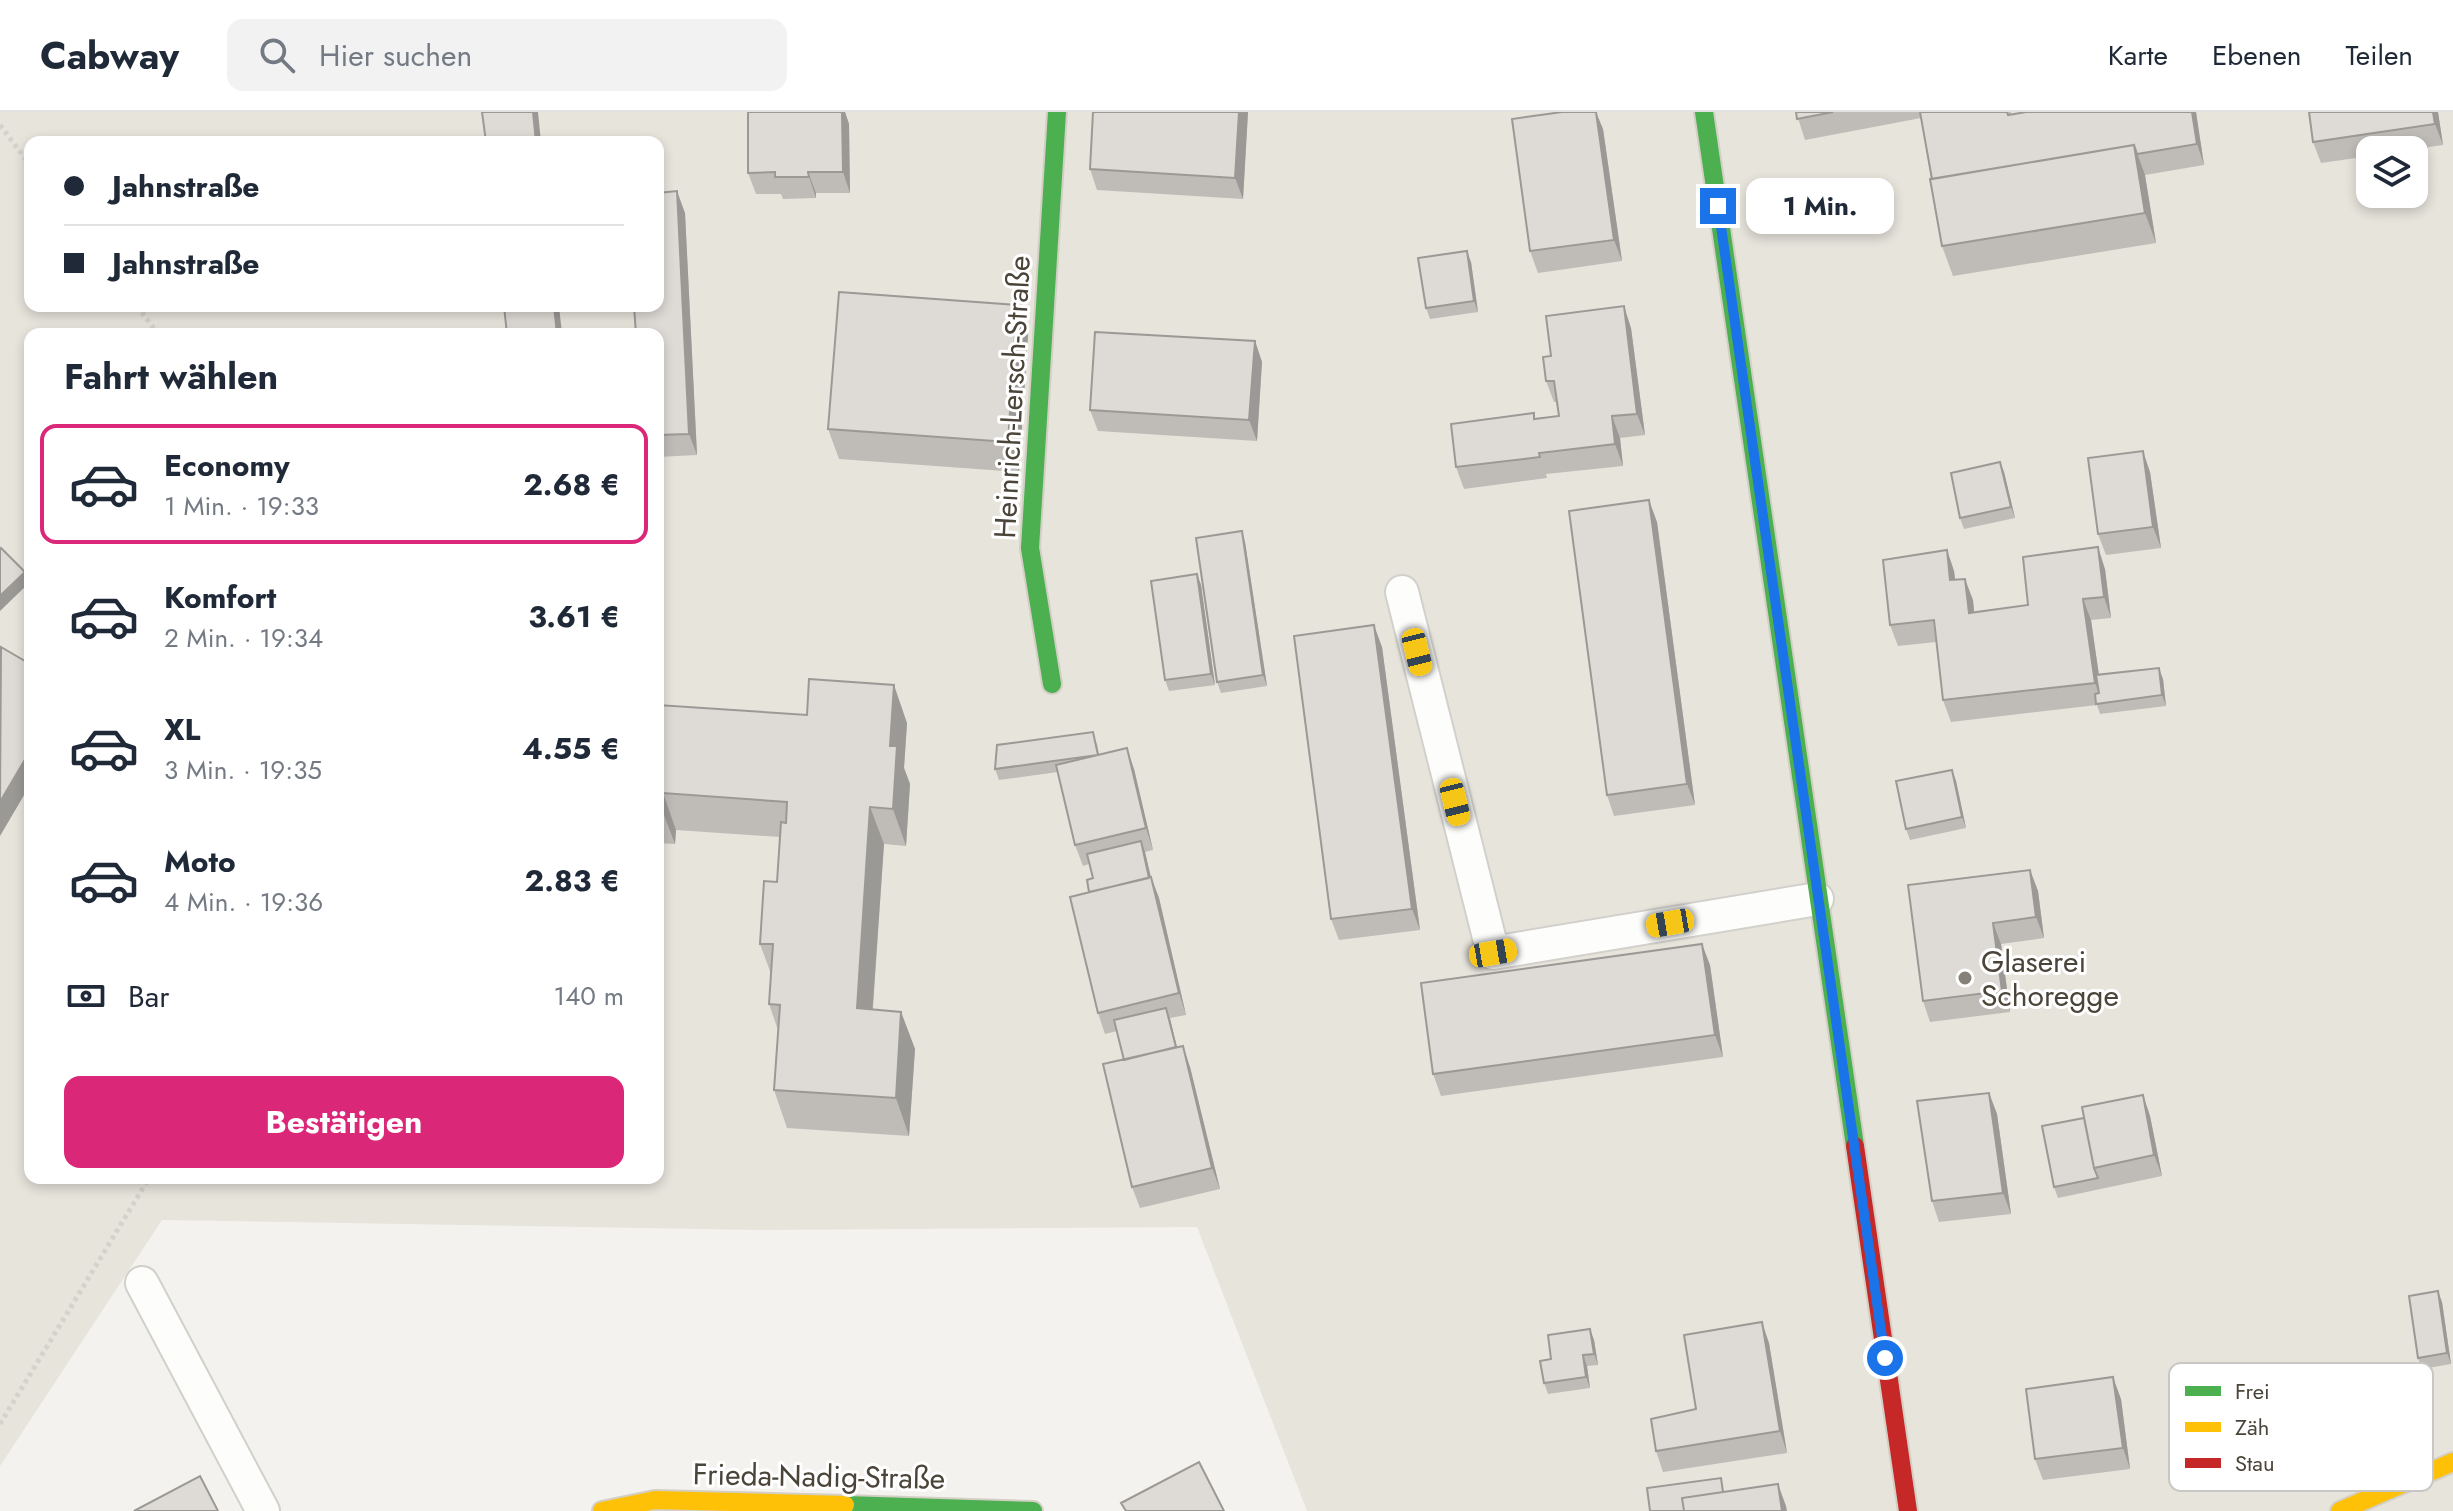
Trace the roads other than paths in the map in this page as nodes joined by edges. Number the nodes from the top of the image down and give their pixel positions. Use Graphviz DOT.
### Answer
graph roads {
  1 [pos="1057,112"];
  2 [pos="1704,112"];
  3 [pos="1402,592"];
  4 [pos="1052,684"];
  5 [pos="1817,899"];
  6 [pos="142,1283"];
  7 [pos="2453,1462"];
  8 [pos="2433,1471"];
  9 [pos="2386,1491"];
  10 [pos="263,1511"];
  11 [pos="602,1511"];
  12 [pos="1033,1511"];
  13 [pos="1908,1511"];
  14 [pos="2340,1511"];
  1 -- 4 [label="main road, Heinrich-Lersch-Straße"];
  2 -- 5 [label="main road"];
  3 -- 5 [label="lane"];
  5 -- 13 [label="main road"];
  6 -- 10 [label="lane"];
  7 -- 8 [label="main road"];
  9 -- 14 [label="main road"];
  11 -- 12 [label="main road, Frieda-Nadig-Straße"];
}
